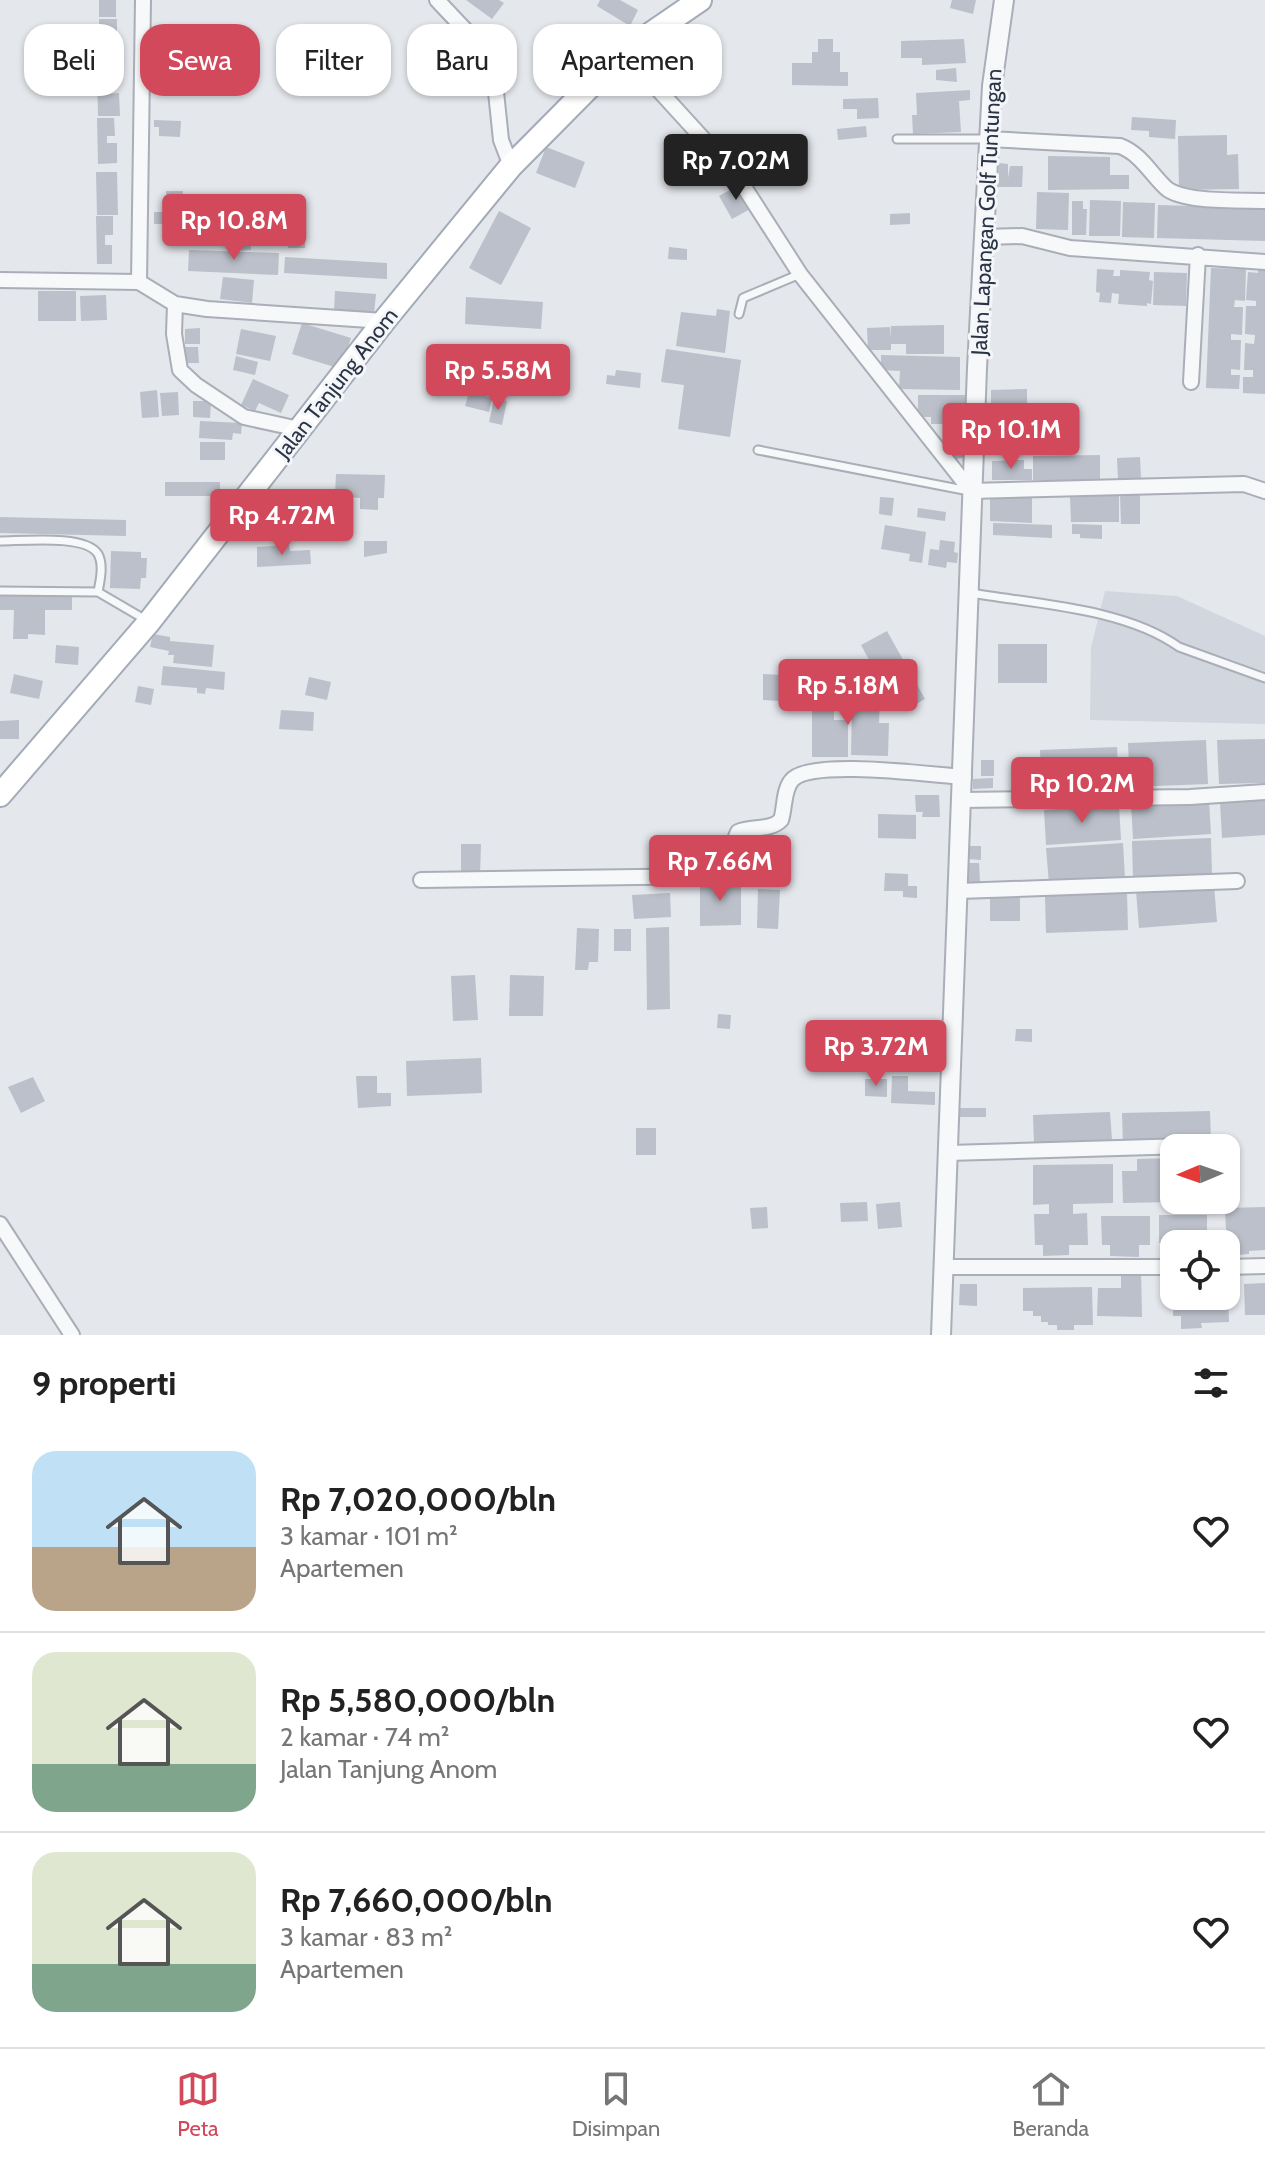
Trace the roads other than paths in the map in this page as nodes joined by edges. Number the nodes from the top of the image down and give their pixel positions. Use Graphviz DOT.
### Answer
graph roads {
  1 [pos="143,0"];
  2 [pos="437,0"];
  3 [pos="1004,0"];
  4 [pos="691,2"];
  5 [pos="662,24"];
  6 [pos="580,96"];
  7 [pos="664,96"];
  8 [pos="897,139"];
  9 [pos="989,139"];
  10 [pos="511,166"];
  11 [pos="1265,201"];
  12 [pos="985,237"];
  13 [pos="1198,255"];
  14 [pos="1265,262"];
  15 [pos="800,274"];
  16 [pos="0,280"];
  17 [pos="139,282"];
  18 [pos="175,304"];
  19 [pos="739,314"];
  20 [pos="384,321"];
  21 [pos="1191,382"];
  22 [pos="299,429"];
  23 [pos="758,450"];
  24 [pos="971,491"];
  25 [pos="1265,491"];
  26 [pos="0,541"];
  27 [pos="0,591"];
  28 [pos="98,592"];
  29 [pos="968,593"];
  30 [pos="149,622"];
  31 [pos="1265,678"];
  32 [pos="964,777"];
  33 [pos="1265,792"];
  34 [pos="0,795"];
  35 [pos="962,800"];
  36 [pos="421,880"];
  37 [pos="1237,881"];
  38 [pos="959,891"];
  39 [pos="1160,1147"];
  40 [pos="948,1153"];
  41 [pos="0,1224"];
  42 [pos="1265,1266"];
  43 [pos="944,1267"];
  44 [pos="1160,1267"];
  45 [pos="1240,1267"];
  46 [pos="72,1335"];
  47 [pos="941,1335"];
  1 -- 17 [label="street"];
  2 -- 10 [label="street"];
  3 -- 9 [label="street, Jalan Lapangan Golf Tuntungan"];
  4 -- 5 [label="main road, Jalan Tanjung Anom"];
  6 -- 10 [label="main road, Jalan Tanjung Anom"];
  7 -- 15 [label="street"];
  8 -- 9 [label="lane"];
  9 -- 11 [label="street"];
  9 -- 12 [label="street, Jalan Lapangan Golf Tuntungan"];
  10 -- 20 [label="main road, Jalan Tanjung Anom"];
  12 -- 13 [label="street"];
  12 -- 24 [label="street, Jalan Lapangan Golf Tuntungan"];
  13 -- 14 [label="street"];
  13 -- 21 [label="street"];
  15 -- 19 [label="lane"];
  15 -- 24 [label="street"];
  16 -- 17 [label="street"];
  17 -- 18 [label="street"];
  18 -- 20 [label="street"];
  18 -- 22 [label="street"];
  20 -- 22 [label="main road, Jalan Tanjung Anom"];
  22 -- 30 [label="main road, Jalan Tanjung Anom"];
  23 -- 24 [label="lane"];
  24 -- 25 [label="street"];
  24 -- 29 [label="street, Jalan Lapangan Golf Tuntungan"];
  26 -- 28 [label="lane"];
  27 -- 28 [label="lane"];
  28 -- 30 [label="lane"];
  29 -- 31 [label="lane"];
  29 -- 32 [label="street, Jalan Lapangan Golf Tuntungan"];
  30 -- 34 [label="main road, Jalan Tanjung Anom"];
  32 -- 35 [label="street, Jalan Lapangan Golf Tuntungan"];
  32 -- 36 [label="street"];
  33 -- 35 [label="street"];
  35 -- 38 [label="street, Jalan Lapangan Golf Tuntungan"];
  37 -- 38 [label="street"];
  38 -- 40 [label="street, Jalan Lapangan Golf Tuntungan"];
  39 -- 40 [label="street"];
  40 -- 43 [label="street, Jalan Lapangan Golf Tuntungan"];
  41 -- 46 [label="street"];
  42 -- 45 [label="street"];
  43 -- 44 [label="street"];
  43 -- 47 [label="street, Jalan Lapangan Golf Tuntungan"];
}
